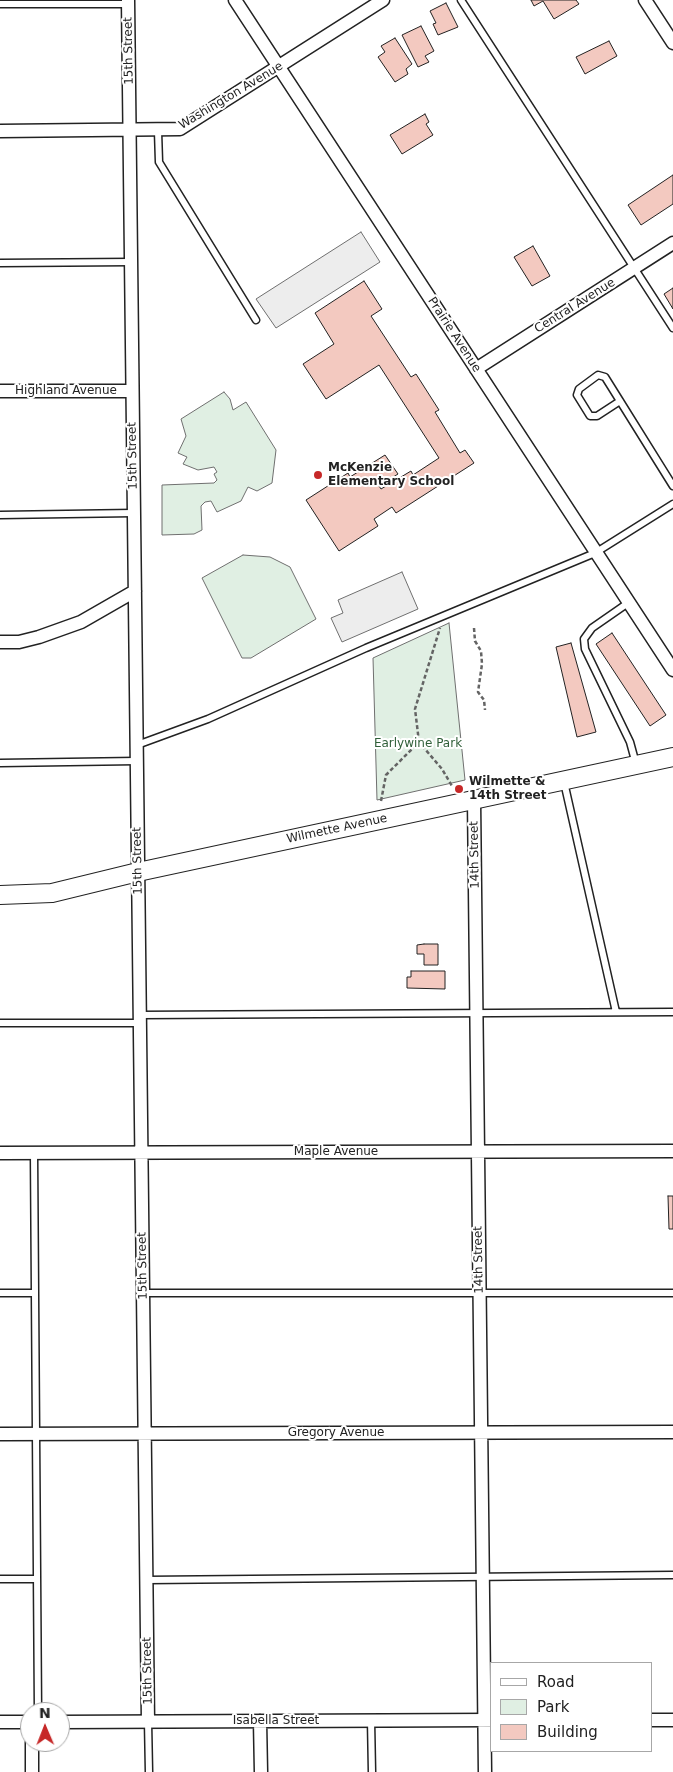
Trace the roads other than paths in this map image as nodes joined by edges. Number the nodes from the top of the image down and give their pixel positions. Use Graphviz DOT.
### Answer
graph roads {
  1 [pos="235,0"];
  2 [pos="383,0"];
  3 [pos="461,0"];
  4 [pos="645,0"];
  5 [pos="128,2"];
  6 [pos="0,4"];
  7 [pos="673,42"];
  8 [pos="279,67"];
  9 [pos="0,131"];
  10 [pos="130,131"];
  11 [pos="158,131"];
  12 [pos="673,243"];
  13 [pos="132,262"];
  14 [pos="0,263"];
  15 [pos="634,268"];
  16 [pos="256,320"];
  17 [pos="673,328"];
  18 [pos="476,368"];
  19 [pos="0,391"];
  20 [pos="132,391"];
  21 [pos="620,401"];
  22 [pos="673,486"];
  23 [pos="673,504"];
  24 [pos="134,513"];
  25 [pos="0,515"];
  26 [pos="595,553"];
  27 [pos="134,590"];
  28 [pos="628,603"];
  29 [pos="0,642"];
  30 [pos="673,670"];
  31 [pos="137,745"];
  32 [pos="673,757"];
  33 [pos="137,761"];
  34 [pos="0,763"];
  35 [pos="637,765"];
  36 [pos="563,780"];
  37 [pos="474,800"];
  38 [pos="138,872"];
  39 [pos="0,895"];
  40 [pos="616,1012"];
  41 [pos="673,1012"];
  42 [pos="476,1013"];
  43 [pos="140,1019"];
  44 [pos="0,1023"];
  45 [pos="673,1151"];
  46 [pos="478,1152"];
  47 [pos="0,1153"];
  48 [pos="34,1153"];
  49 [pos="142,1154"];
  50 [pos="480,1292"];
  51 [pos="0,1293"];
  52 [pos="35,1293"];
  53 [pos="143,1293"];
  54 [pos="673,1293"];
  55 [pos="673,1432"];
  56 [pos="145,1433"];
  57 [pos="481,1433"];
  58 [pos="0,1434"];
  59 [pos="36,1434"];
  60 [pos="483,1575"];
  61 [pos="673,1575"];
  62 [pos="0,1579"];
  63 [pos="37,1579"];
  64 [pos="147,1580"];
  65 [pos="38,1702"];
  66 [pos="371,1720"];
  67 [pos="488,1720"];
  68 [pos="653,1720"];
  69 [pos="673,1720"];
  70 [pos="148,1721"];
  71 [pos="260,1721"];
  72 [pos="0,1722"];
  73 [pos="20,1722"];
  74 [pos="70,1722"];
  75 [pos="32,1752"];
  76 [pos="32,1772"];
  77 [pos="149,1772"];
  78 [pos="261,1772"];
  79 [pos="372,1772"];
  80 [pos="485,1772"];
  1 -- 8 [label="street, Prairie Avenue"];
  2 -- 8 [label="street, Washington Avenue"];
  3 -- 15 [label="lane"];
  4 -- 7 [label="street"];
  5 -- 6 [label="lane"];
  5 -- 10 [label="street, 15th Street"];
  8 -- 11 [label="street, Washington Avenue"];
  8 -- 18 [label="street, Prairie Avenue"];
  9 -- 10 [label="street, Washington Avenue"];
  10 -- 11 [label="street, Washington Avenue"];
  10 -- 13 [label="street, 15th Street"];
  11 -- 16 [label="lane"];
  12 -- 15 [label="street, Central Avenue"];
  13 -- 14 [label="lane"];
  13 -- 20 [label="street, 15th Street"];
  15 -- 17 [label="lane"];
  15 -- 18 [label="street, Central Avenue"];
  18 -- 26 [label="street, Prairie Avenue"];
  19 -- 20 [label="street, Highland Avenue"];
  20 -- 24 [label="street, 15th Street"];
  21 -- 21 [label="lane"];
  21 -- 22 [label="lane"];
  23 -- 26 [label="lane"];
  24 -- 25 [label="lane"];
  24 -- 27 [label="street, 15th Street"];
  26 -- 28 [label="street, Prairie Avenue"];
  26 -- 31 [label="lane"];
  27 -- 29 [label="street"];
  27 -- 31 [label="street, 15th Street"];
  28 -- 30 [label="street, Prairie Avenue"];
  28 -- 35 [label="lane"];
  31 -- 33 [label="street, 15th Street"];
  32 -- 35 [label="street, Wilmette Avenue"];
  33 -- 34 [label="lane"];
  33 -- 38 [label="street, 15th Street"];
  35 -- 36 [label="street, Wilmette Avenue"];
  36 -- 37 [label="street, Wilmette Avenue"];
  36 -- 40 [label="lane"];
  37 -- 38 [label="street, Wilmette Avenue"];
  37 -- 42 [label="street, 14th Street"];
  38 -- 39 [label="street, Wilmette Avenue"];
  38 -- 43 [label="street, 15th Street"];
  40 -- 41 [label="lane"];
  40 -- 42 [label="lane"];
  42 -- 43 [label="lane"];
  42 -- 46 [label="street, 14th Street"];
  43 -- 44 [label="lane"];
  43 -- 49 [label="street, 15th Street"];
  45 -- 46 [label="street, Maple Avenue"];
  46 -- 49 [label="street, Maple Avenue"];
  46 -- 50 [label="street, 14th Street"];
  47 -- 48 [label="street, Maple Avenue"];
  48 -- 49 [label="street, Maple Avenue"];
  48 -- 52 [label="lane"];
  49 -- 53 [label="street, 15th Street"];
  50 -- 53 [label="lane"];
  50 -- 54 [label="lane"];
  50 -- 57 [label="street, 14th Street"];
  51 -- 52 [label="lane"];
  52 -- 59 [label="lane"];
  53 -- 56 [label="street, 15th Street"];
  55 -- 57 [label="street, Gregory Avenue"];
  56 -- 57 [label="street, Gregory Avenue"];
  56 -- 59 [label="street, Gregory Avenue"];
  56 -- 64 [label="street, 15th Street"];
  57 -- 60 [label="street, 14th Street"];
  58 -- 59 [label="street, Gregory Avenue"];
  59 -- 63 [label="lane"];
  60 -- 61 [label="lane"];
  60 -- 64 [label="lane"];
  60 -- 67 [label="street, 14th Street"];
  62 -- 63 [label="lane"];
  63 -- 65 [label="lane"];
  64 -- 70 [label="street, 15th Street"];
  66 -- 67 [label="street, Isabella Street"];
  66 -- 71 [label="street, Isabella Street"];
  66 -- 79 [label="lane"];
  67 -- 80 [label="street, 14th Street"];
  68 -- 69 [label="street"];
  70 -- 71 [label="street, Isabella Street"];
  70 -- 74 [label="street, Isabella Street"];
  70 -- 77 [label="lane"];
  71 -- 78 [label="street"];
  72 -- 73 [label="street"];
  75 -- 76 [label="street"];
}
